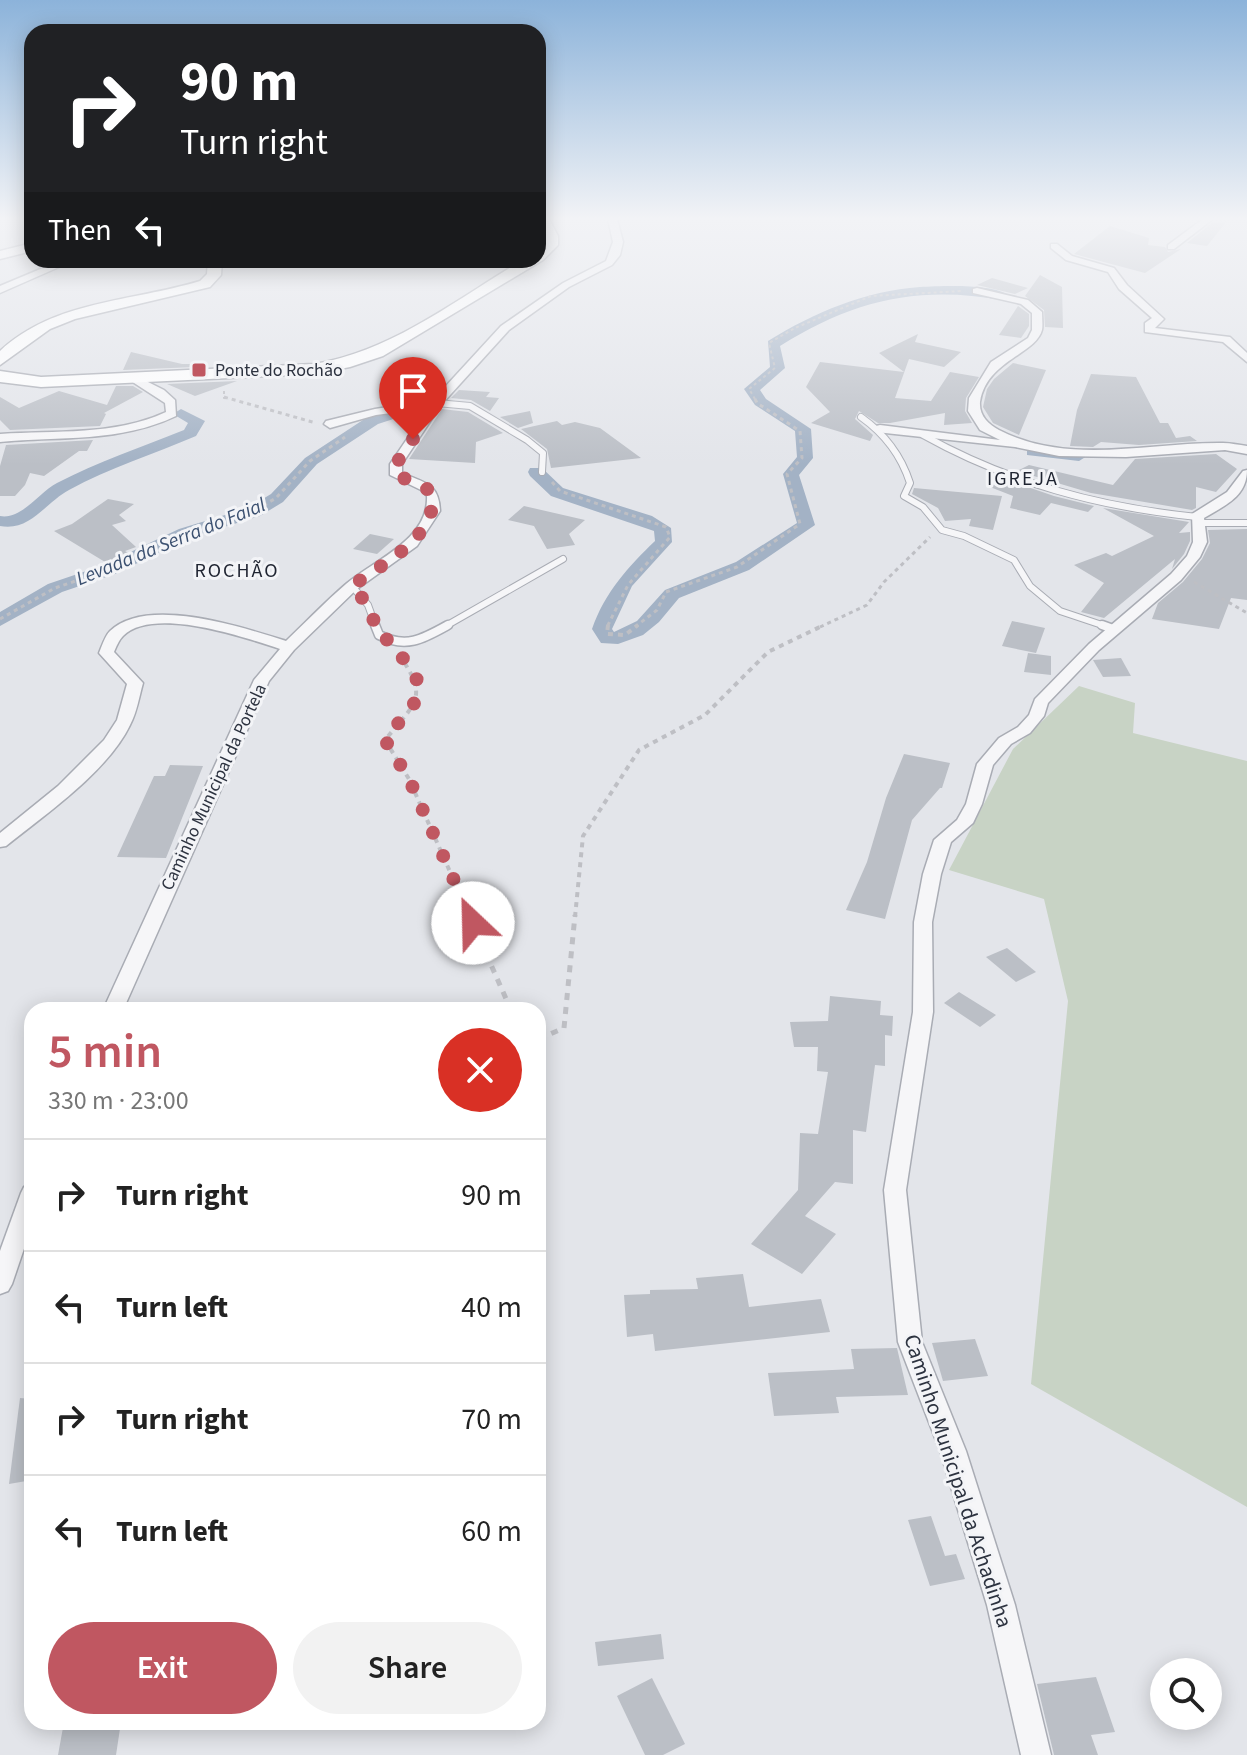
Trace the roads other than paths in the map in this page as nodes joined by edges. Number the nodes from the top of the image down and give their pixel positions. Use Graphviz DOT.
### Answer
graph roads {
  1 [pos="133,301"];
  2 [pos="464,301"];
  3 [pos="543,301"];
  4 [pos="1019,301"];
  5 [pos="1139,301"];
  6 [pos="1247,359"];
  7 [pos="0,360"];
  8 [pos="0,376"];
  9 [pos="132,377"];
  10 [pos="437,403"];
  11 [pos="861,417"];
  12 [pos="330,424"];
  13 [pos="880,429"];
  14 [pos="923,435"];
  15 [pos="0,438"];
  16 [pos="1022,446"];
  17 [pos="1247,450"];
  18 [pos="542,472"];
  19 [pos="1247,474"];
  20 [pos="1197,520"];
  21 [pos="1247,523"];
  22 [pos="563,559"];
  23 [pos="352,586"];
  24 [pos="1113,629"];
  25 [pos="289,647"];
  26 [pos="0,842"];
  27 [pos="117,1002"];
  28 [pos="24,1216"];
  29 [pos="0,1284"];
  30 [pos="1036,1755"];
  1 -- 7 [label="main road"];
  2 -- 9 [label="main road"];
  3 -- 10 [label="street, Caminho Municipal da Portela"];
  4 -- 16 [label="street"];
  5 -- 6 [label="street"];
  8 -- 9 [label="main road"];
  9 -- 15 [label="street"];
  10 -- 12 [label="street"];
  10 -- 18 [label="lane"];
  10 -- 23 [label="street, Caminho Municipal da Portela"];
  11 -- 13 [label="lane"];
  13 -- 14 [label="street"];
  13 -- 24 [label="lane"];
  14 -- 16 [label="street"];
  14 -- 20 [label="lane"];
  16 -- 17 [label="street"];
  19 -- 20 [label="street"];
  20 -- 21 [label="lane"];
  20 -- 24 [label="street, Caminho Municipal da Achadinha"];
  22 -- 23 [label="lane"];
  23 -- 25 [label="street, Caminho Municipal da Portela"];
  24 -- 30 [label="street, Caminho Municipal da Achadinha"];
  25 -- 26 [label="street"];
  25 -- 27 [label="street, Caminho Municipal da Portela"];
  28 -- 29 [label="street"];
}
